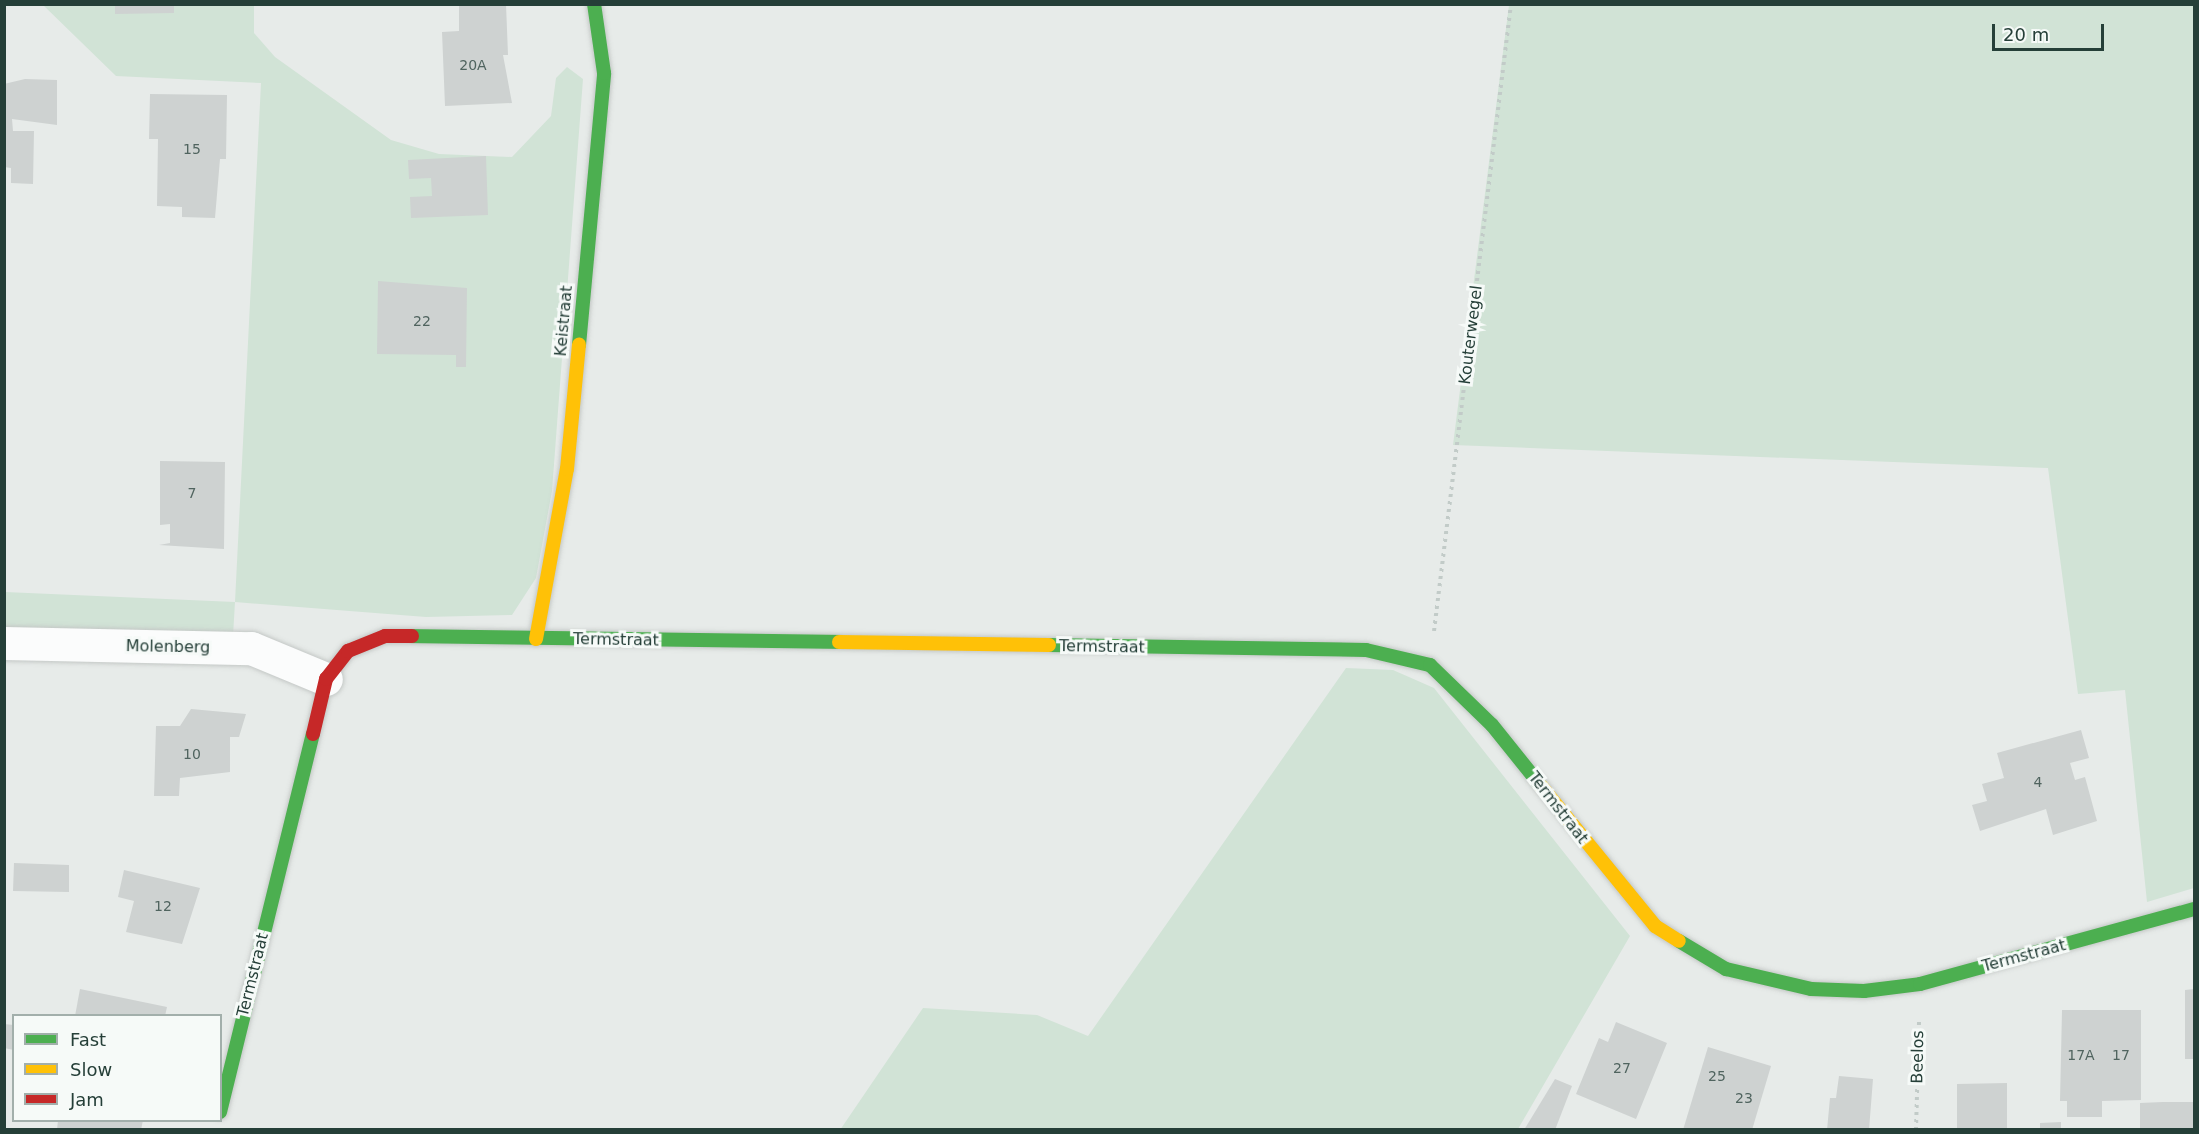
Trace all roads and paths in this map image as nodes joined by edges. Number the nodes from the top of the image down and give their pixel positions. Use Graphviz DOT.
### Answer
graph roads {
  1 [pos="594,4"];
  2 [pos="1512,4"];
  3 [pos="536,639"];
  4 [pos="4,643"];
  5 [pos="1430,665"];
  6 [pos="326,679"];
  7 [pos="2194,909"];
  8 [pos="1920,984"];
  9 [pos="222,1104"];
  10 [pos="1916,1130"];
  1 -- 3 [label="street, Keistraat"];
  2 -- 5 [label="path, Kouterwegel"];
  3 -- 5 [label="street, Termstraat"];
  3 -- 6 [label="street, Termstraat"];
  4 -- 6 [label="street, Molenberg"];
  5 -- 8 [label="street, Termstraat"];
  6 -- 9 [label="street, Termstraat"];
  7 -- 8 [label="street, Termstraat"];
  8 -- 10 [label="path, Beelos"];
}
